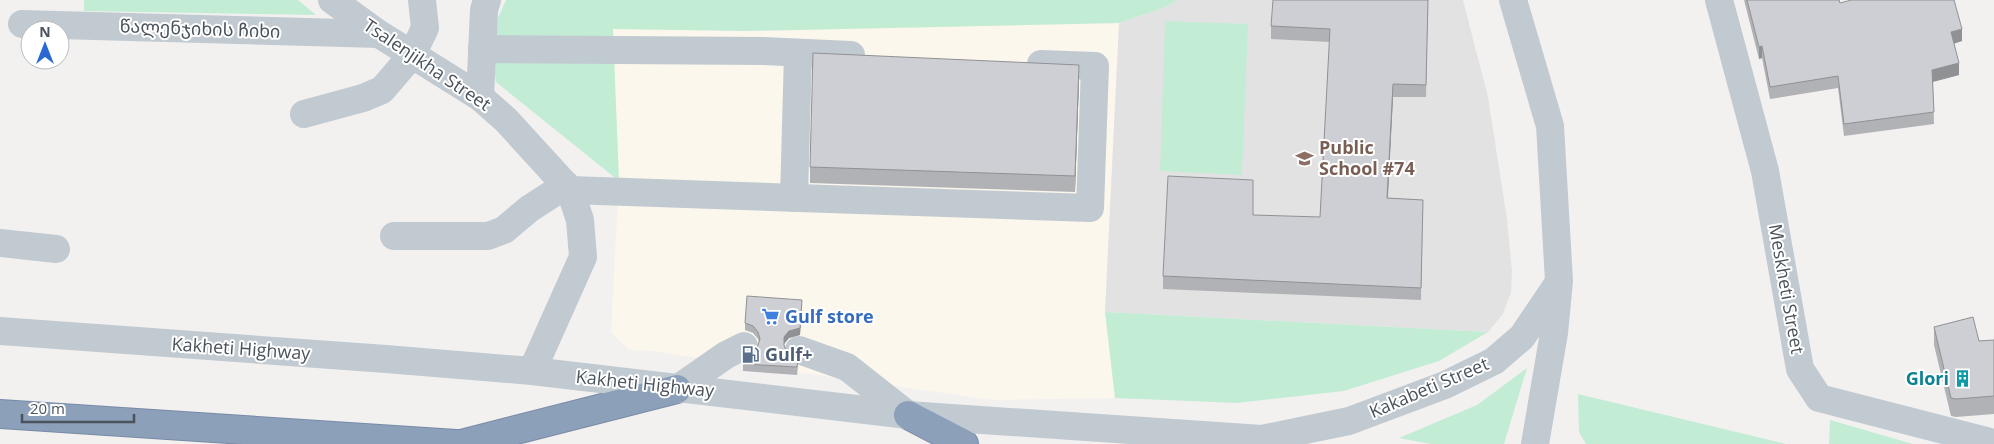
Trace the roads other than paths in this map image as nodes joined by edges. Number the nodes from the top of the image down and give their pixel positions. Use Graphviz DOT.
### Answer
graph roads {
  1 [pos="332,0"];
  2 [pos="422,0"];
  3 [pos="487,0"];
  4 [pos="1513,0"];
  5 [pos="1720,0"];
  6 [pos="70,25"];
  7 [pos="378,34"];
  8 [pos="482,49"];
  9 [pos="798,53"];
  10 [pos="412,55"];
  11 [pos="877,57"];
  12 [pos="1016,63"];
  13 [pos="480,97"];
  14 [pos="304,114"];
  15 [pos="568,187"];
  16 [pos="794,198"];
  17 [pos="394,236"];
  18 [pos="0,243"];
  19 [pos="56,249"];
  20 [pos="1559,281"];
  21 [pos="0,331"];
  22 [pos="744,346"];
  23 [pos="799,350"];
  24 [pos="532,371"];
  25 [pos="677,390"];
  26 [pos="0,414"];
  27 [pos="908,415"];
  28 [pos="1262,439"];
  29 [pos="1994,443"];
  30 [pos="456,444"];
  31 [pos="461,444"];
  32 [pos="964,444"];
  33 [pos="1288,444"];
  34 [pos="1534,444"];
  1 -- 7 [label="street, Tsalenjikha Street"];
  2 -- 10 [label="street"];
  3 -- 8 [label="street"];
  4 -- 20 [label="street"];
  5 -- 29 [label="street, Meskheti Street"];
  6 -- 7 [label="street, წალენჯიხის ჩიხი"];
  7 -- 10 [label="street, Tsalenjikha Street"];
  8 -- 9 [label="street"];
  8 -- 13 [label="street"];
  9 -- 11 [label="street"];
  9 -- 16 [label="street"];
  10 -- 13 [label="street, Tsalenjikha Street"];
  10 -- 14 [label="street"];
  12 -- 16 [label="street"];
  13 -- 15 [label="street, Tsalenjikha Street"];
  15 -- 16 [label="street"];
  15 -- 17 [label="street"];
  15 -- 24 [label="street, Tsalenjikha Street"];
  18 -- 19 [label="street"];
  20 -- 28 [label="street, Kakabeti Street"];
  20 -- 34 [label="street"];
  21 -- 24 [label="street, Kakheti Highway"];
  22 -- 25 [label="street"];
  23 -- 27 [label="street"];
  24 -- 25 [label="street, Kakheti Highway"];
  25 -- 27 [label="street, Kakheti Highway"];
  25 -- 31 [label="highway"];
  26 -- 30 [label="highway"];
  27 -- 28 [label="street, Kakheti Highway"];
  27 -- 32 [label="highway"];
  28 -- 33 [label="street, Kakheti Highway"];
}
